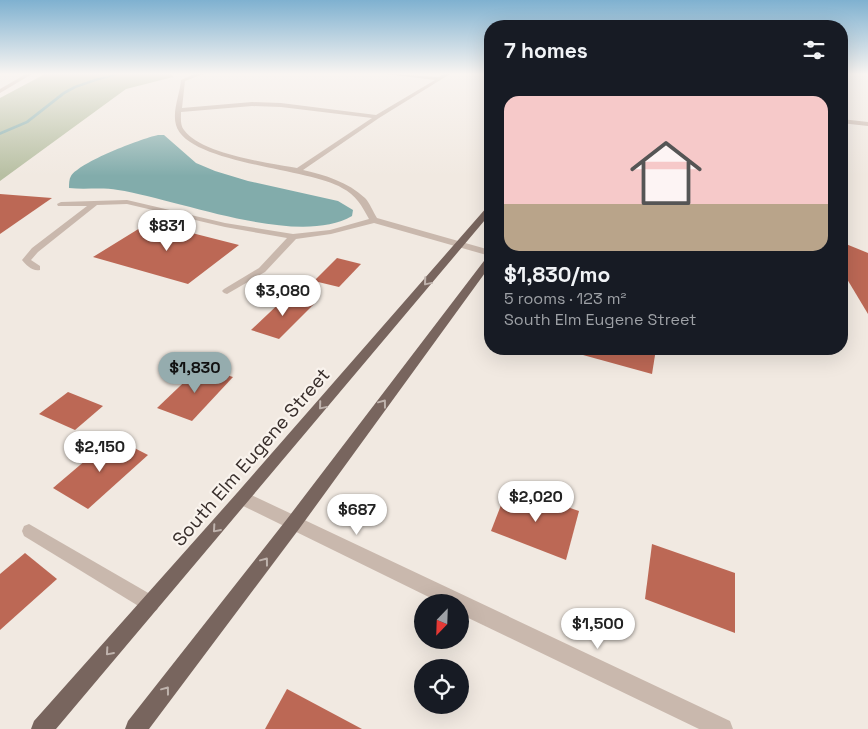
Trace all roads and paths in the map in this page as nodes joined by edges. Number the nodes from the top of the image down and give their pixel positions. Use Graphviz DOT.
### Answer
graph roads {
  1 [pos="206,108"];
  2 [pos="310,108"];
  3 [pos="391,108"];
  4 [pos="180,110"];
  5 [pos="376,117"];
  6 [pos="848,121"];
  7 [pos="868,124"];
  8 [pos="298,171"];
  9 [pos="96,203"];
  10 [pos="61,204"];
  11 [pos="484,216"];
  12 [pos="374,220"];
  13 [pos="293,237"];
  14 [pos="459,245"];
  15 [pos="484,251"];
  16 [pos="484,267"];
  17 [pos="37,268"];
  18 [pos="227,291"];
  19 [pos="243,498"];
  20 [pos="293,524"];
  21 [pos="29,531"];
  22 [pos="440,594"];
  23 [pos="151,604"];
  24 [pos="469,608"];
  25 [pos="42,729"];
  26 [pos="136,729"];
  27 [pos="722,729"];
  1 -- 4 [label="lane"];
  2 -- 5 [label="lane"];
  3 -- 5 [label="lane"];
  4 -- 8 [label="lane"];
  5 -- 8 [label="lane"];
  6 -- 7 [label="street"];
  8 -- 12 [label="lane"];
  9 -- 10 [label="lane"];
  9 -- 13 [label="lane"];
  9 -- 17 [label="lane"];
  11 -- 14 [label="main road, South Elm Eugene Street"];
  12 -- 13 [label="lane"];
  12 -- 14 [label="lane"];
  13 -- 18 [label="lane"];
  14 -- 15 [label="lane"];
  14 -- 19 [label="main road, South Elm Eugene Street, one-way"];
  20 -- 16 [label="main road, one-way"];
  19 -- 20 [label="street"];
  19 -- 23 [label="main road, South Elm Eugene Street, one-way"];
  20 -- 22 [label="street"];
  26 -- 20 [label="main road, one-way"];
  21 -- 23 [label="lane"];
  23 -- 25 [label="main road, South Elm Eugene Street, one-way"];
  24 -- 27 [label="street"];
}
